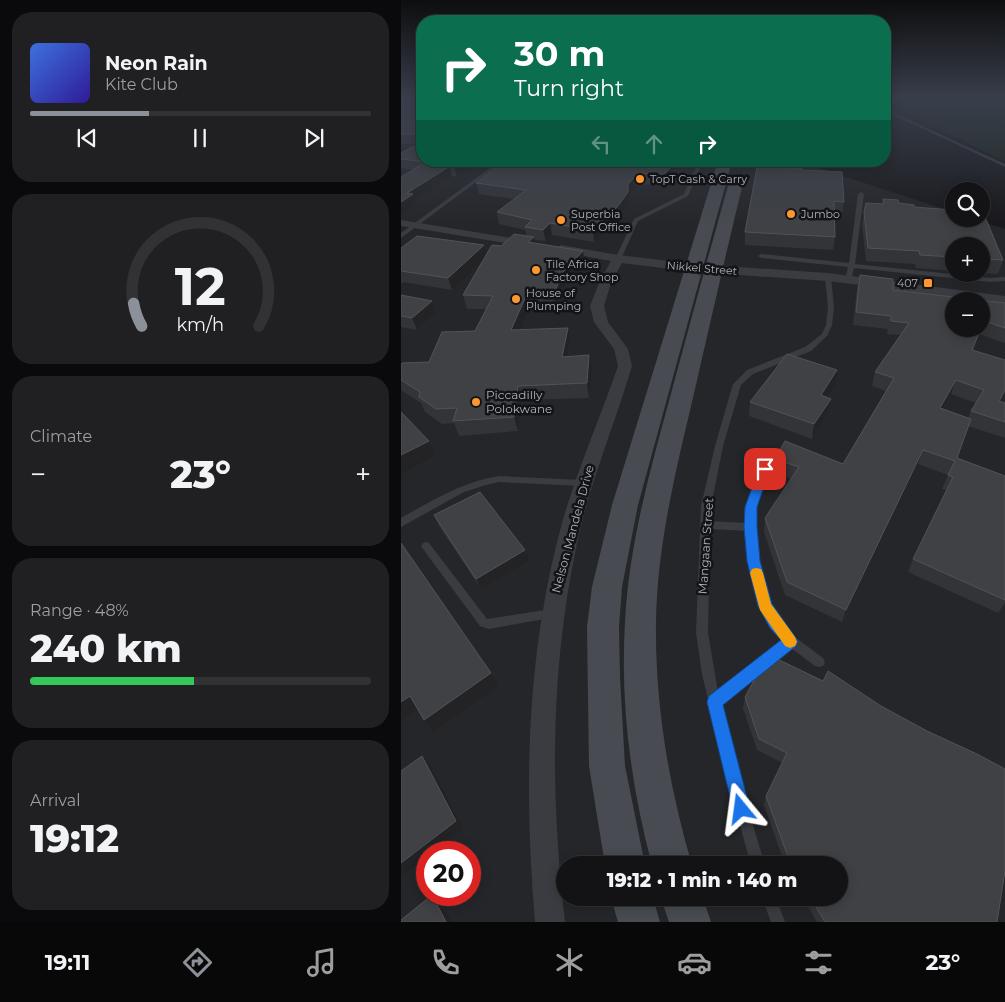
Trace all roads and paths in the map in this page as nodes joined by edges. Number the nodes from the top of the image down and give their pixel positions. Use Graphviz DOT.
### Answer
graph roads {
  1 [pos="951,141"];
  2 [pos="1005,166"];
  3 [pos="496,167"];
  4 [pos="698,167"];
  5 [pos="724,167"];
  6 [pos="740,169"];
  7 [pos="861,194"];
  8 [pos="401,223"];
  9 [pos="415,225"];
  10 [pos="401,236"];
  11 [pos="761,256"];
  12 [pos="618,259"];
  13 [pos="852,264"];
  14 [pos="705,269"];
  15 [pos="828,277"];
  16 [pos="1005,279"];
  17 [pos="849,280"];
  18 [pos="1005,300"];
  19 [pos="771,453"];
  20 [pos="583,483"];
  21 [pos="401,523"];
  22 [pos="705,525"];
  23 [pos="750,527"];
  24 [pos="427,546"];
  25 [pos="552,614"];
  26 [pos="791,641"];
  27 [pos="819,662"];
  28 [pos="715,702"];
  29 [pos="623,856"];
  30 [pos="670,856"];
  31 [pos="754,856"];
  32 [pos="634,906"];
  33 [pos="684,906"];
  34 [pos="772,906"];
  35 [pos="550,922"];
  36 [pos="639,922"];
  37 [pos="689,922"];
  38 [pos="778,922"];
  1 -- 2 [label="lane"];
  3 -- 9 [label="lane"];
  4 -- 12 [label="lane, Nelson Mandela Drive"];
  5 -- 14 [label="main road"];
  6 -- 14 [label="main road"];
  7 -- 13 [label="lane"];
  8 -- 9 [label="street, Nikkel Street"];
  9 -- 10 [label="lane"];
  9 -- 12 [label="street, Nikkel Street"];
  11 -- 13 [label="lane"];
  12 -- 14 [label="street, Nikkel Street"];
  12 -- 20 [label="street, Nelson Mandela Drive"];
  13 -- 16 [label="lane"];
  13 -- 17 [label="lane"];
  14 -- 15 [label="street, Nikkel Street"];
  14 -- 29 [label="main road"];
  14 -- 30 [label="main road"];
  15 -- 17 [label="street, Nikkel Street"];
  15 -- 22 [label="lane, Mangaan Street"];
  17 -- 18 [label="street, Nikkel Street"];
  19 -- 23 [label="lane"];
  20 -- 21 [label="lane"];
  20 -- 25 [label="street, Nelson Mandela Drive"];
  22 -- 23 [label="lane"];
  22 -- 28 [label="lane, Mangaan Street"];
  23 -- 26 [label="lane"];
  24 -- 25 [label="lane"];
  25 -- 35 [label="street, Nelson Mandela Drive"];
  26 -- 27 [label="lane"];
  26 -- 28 [label="lane"];
  28 -- 31 [label="lane, Mangaan Street"];
  32 -- 36 [label="main road"];
  33 -- 37 [label="main road"];
  34 -- 38 [label="lane"];
}
